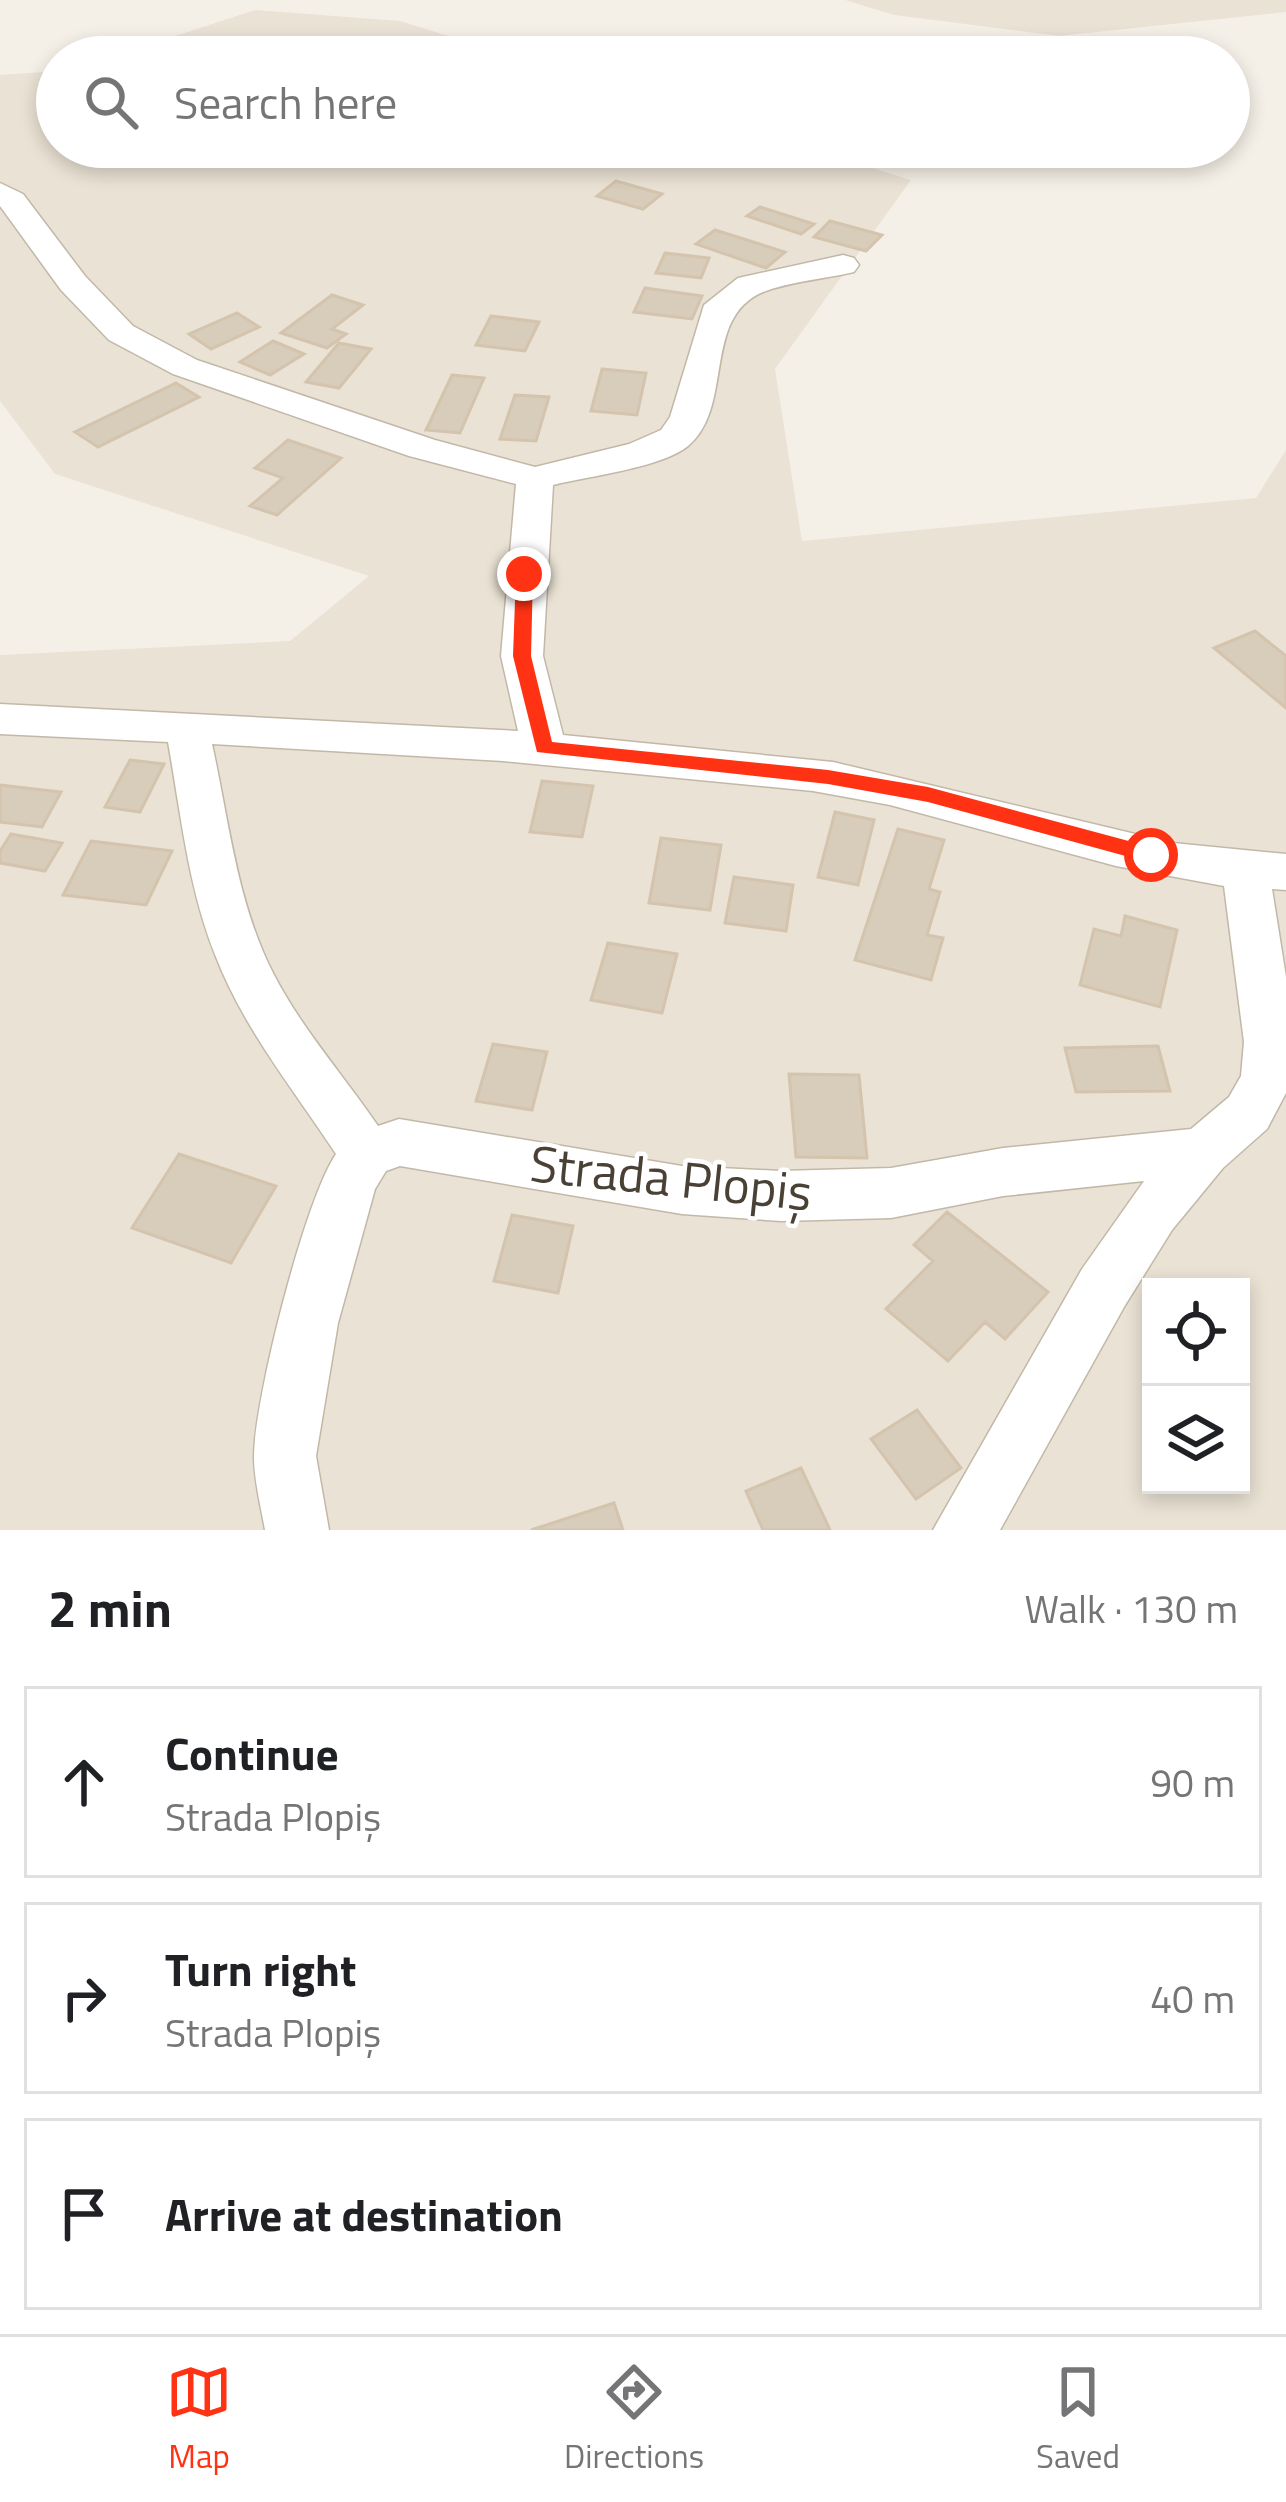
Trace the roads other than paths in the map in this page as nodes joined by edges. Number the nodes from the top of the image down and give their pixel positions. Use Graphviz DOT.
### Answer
graph roads {
  1 [pos="0,192"];
  2 [pos="843,265"];
  3 [pos="535,478"];
  4 [pos="0,718"];
  5 [pos="188,728"];
  6 [pos="544,748"];
  7 [pos="1266,872"];
  8 [pos="1204,1151"];
  9 [pos="367,1154"];
  10 [pos="297,1530"];
  11 [pos="965,1530"];
  1 -- 3 [label="street"];
  2 -- 3 [label="street"];
  3 -- 6 [label="street"];
  4 -- 5 [label="street"];
  5 -- 6 [label="street"];
  5 -- 9 [label="street"];
  6 -- 7 [label="street"];
  7 -- 8 [label="street"];
  8 -- 9 [label="street, Strada Plopiș"];
  8 -- 11 [label="street"];
  9 -- 10 [label="street"];
}
